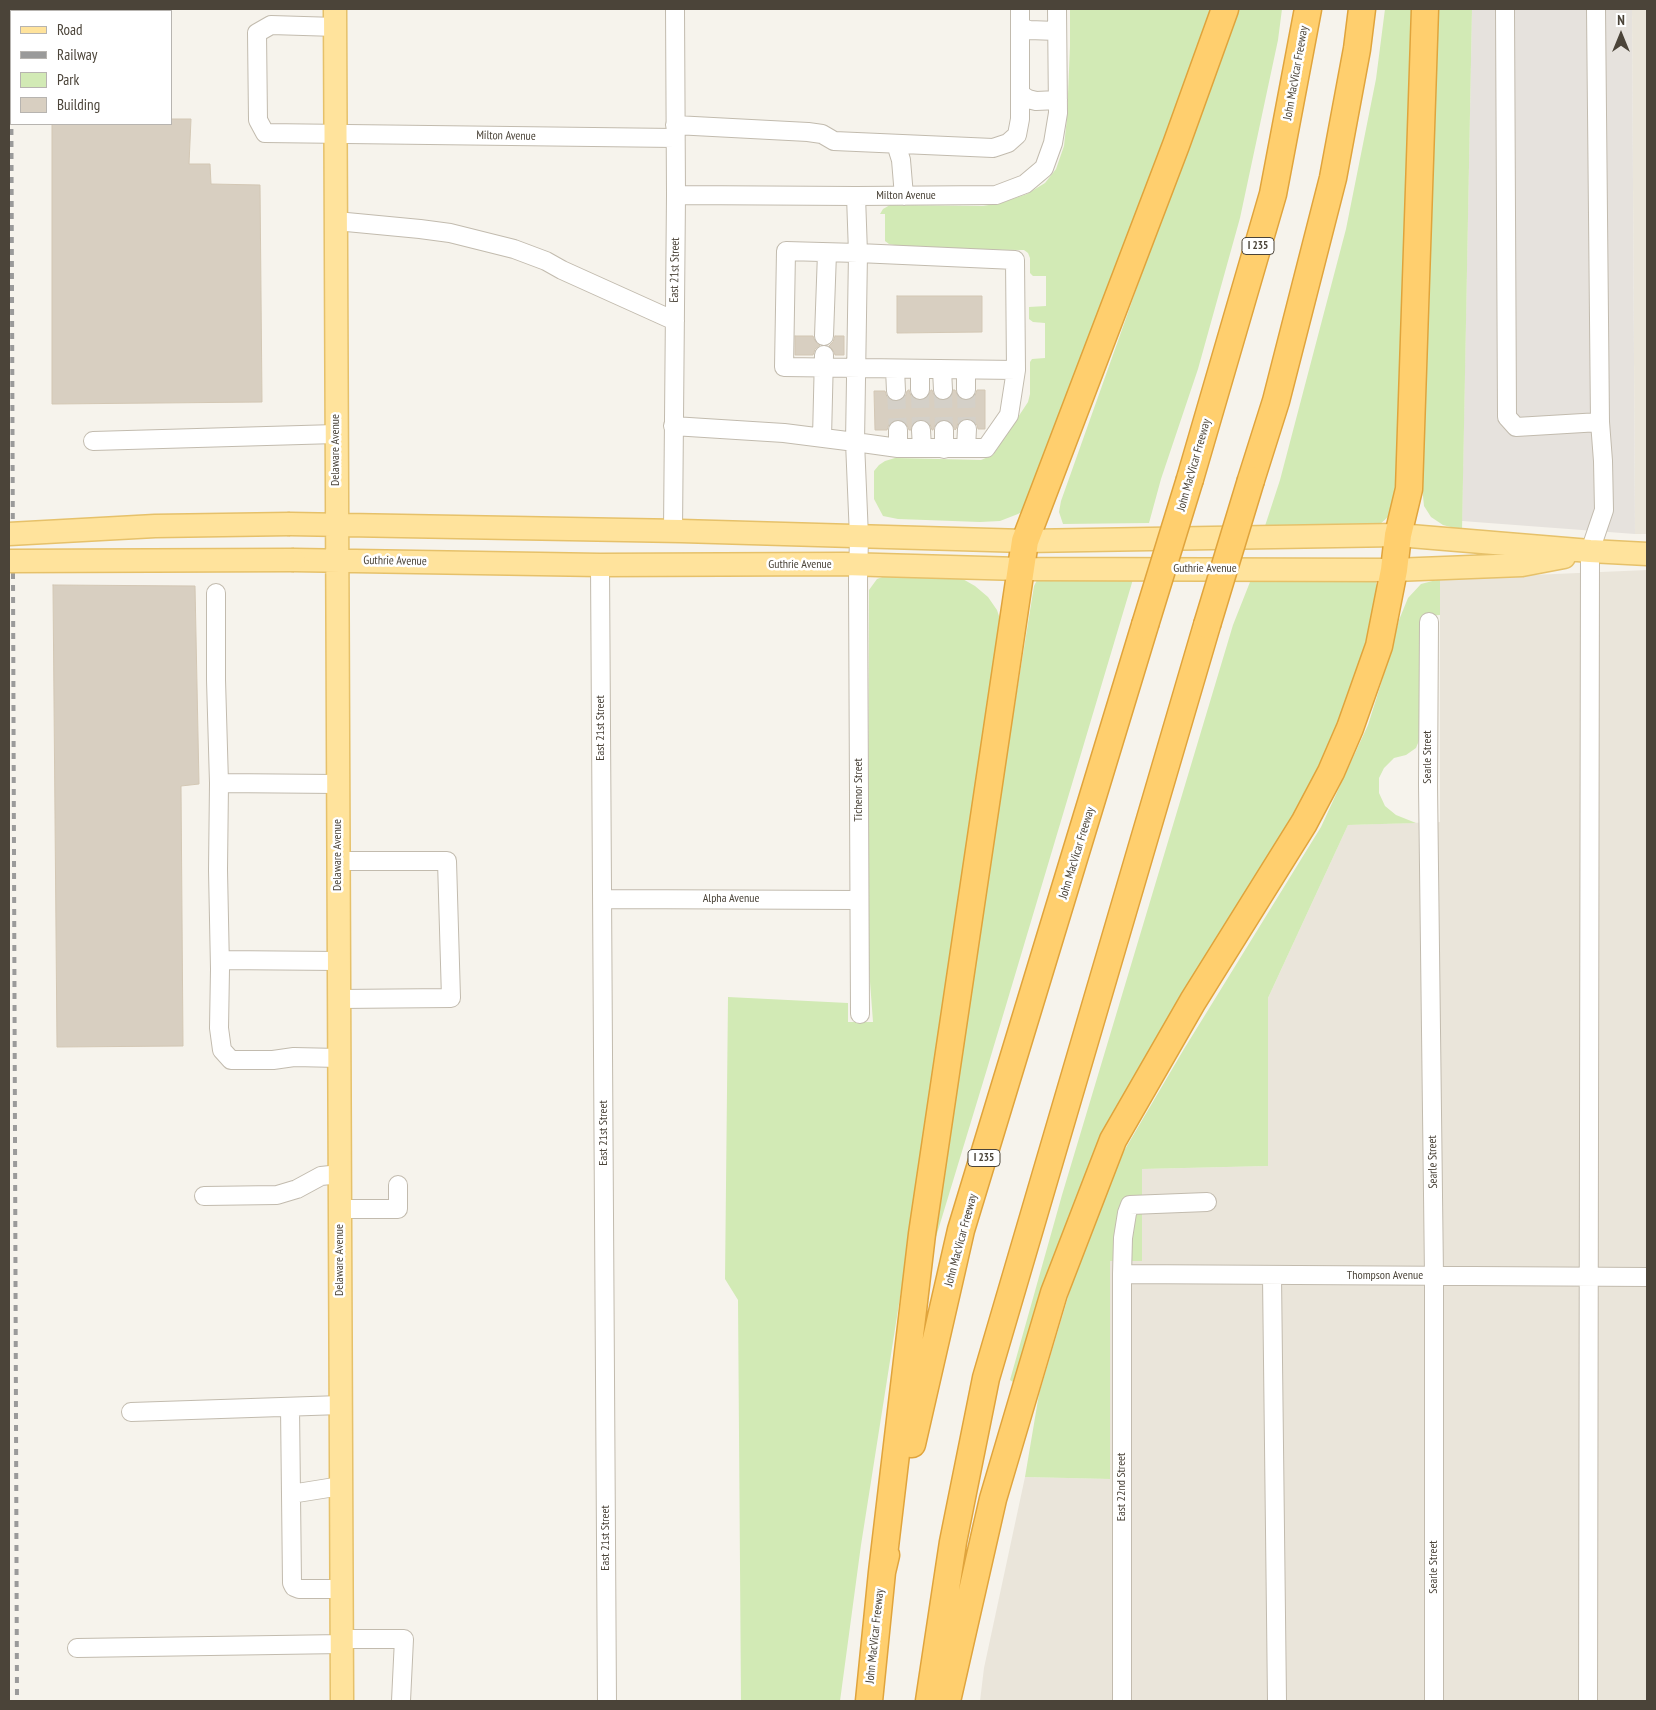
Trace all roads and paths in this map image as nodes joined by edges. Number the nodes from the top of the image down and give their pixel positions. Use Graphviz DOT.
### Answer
graph roads {
  1 [pos="675,9"];
  2 [pos="1020,9"];
  3 [pos="1057,9"];
  4 [pos="1225,9"];
  5 [pos="1308,9"];
  6 [pos="1362,9"];
  7 [pos="1425,9"];
  8 [pos="1505,9"];
  9 [pos="1596,9"];
  10 [pos="336,18"];
  11 [pos="1021,27"];
  12 [pos="1057,31"];
  13 [pos="1020,94"];
  14 [pos="1058,100"];
  15 [pos="675,132"];
  16 [pos="336,134"];
  17 [pos="896,144"];
  18 [pos="676,195"];
  19 [pos="856,196"];
  20 [pos="904,196"];
  21 [pos="336,222"];
  22 [pos="827,253"];
  23 [pos="858,253"];
  24 [pos="675,320"];
  25 [pos="824,336"];
  26 [pos="824,362"];
  27 [pos="857,369"];
  28 [pos="895,369"];
  29 [pos="920,369"];
  30 [pos="942,370"];
  31 [pos="966,370"];
  32 [pos="1016,370"];
  33 [pos="920,390"];
  34 [pos="943,390"];
  35 [pos="966,390"];
  36 [pos="896,391"];
  37 [pos="1600,422"];
  38 [pos="674,426"];
  39 [pos="967,429"];
  40 [pos="898,430"];
  41 [pos="921,430"];
  42 [pos="944,430"];
  43 [pos="336,434"];
  44 [pos="822,438"];
  45 [pos="93,441"];
  46 [pos="855,442"];
  47 [pos="898,448"];
  48 [pos="922,448"];
  49 [pos="966,448"];
  50 [pos="944,449"];
  51 [pos="337,524"];
  52 [pos="673,531"];
  53 [pos="9,534"];
  54 [pos="1398,534"];
  55 [pos="859,537"];
  56 [pos="1025,541"];
  57 [pos="1590,552"];
  58 [pos="1647,554"];
  59 [pos="337,560"];
  60 [pos="9,561"];
  61 [pos="600,565"];
  62 [pos="858,565"];
  63 [pos="1020,569"];
  64 [pos="1394,570"];
  65 [pos="216,592"];
  66 [pos="1429,622"];
  67 [pos="219,783"];
  68 [pos="338,784"];
  69 [pos="338,862"];
  70 [pos="602,899"];
  71 [pos="859,900"];
  72 [pos="220,960"];
  73 [pos="339,961"];
  74 [pos="339,999"];
  75 [pos="860,1014"];
  76 [pos="339,1058"];
  77 [pos="340,1174"];
  78 [pos="398,1186"];
  79 [pos="204,1196"];
  80 [pos="1207,1202"];
  81 [pos="340,1209"];
  82 [pos="1122,1274"];
  83 [pos="1272,1276"];
  84 [pos="1434,1276"];
  85 [pos="1589,1277"];
  86 [pos="1647,1277"];
  87 [pos="341,1405"];
  88 [pos="290,1407"];
  89 [pos="131,1412"];
  90 [pos="341,1486"];
  91 [pos="291,1494"];
  92 [pos="882,1572"];
  93 [pos="341,1589"];
  94 [pos="342,1642"];
  95 [pos="77,1648"];
  96 [pos="342,1701"];
  97 [pos="400,1701"];
  98 [pos="606,1701"];
  99 [pos="869,1701"];
  100 [pos="929,1701"];
  101 [pos="948,1701"];
  102 [pos="1122,1701"];
  103 [pos="1277,1701"];
  104 [pos="1434,1701"];
  105 [pos="1588,1701"];
  1 -- 15 [label="street, East 21st Street"];
  2 -- 11 [label="street, Milton Avenue"];
  3 -- 12 [label="street, Milton Avenue"];
  4 -- 56 [label="highway"];
  5 -- 92 [label="highway, John MacVicar Freeway / I 235, bridge"];
  6 -- 100 [label="highway, bridge"];
  7 -- 54 [label="highway"];
  8 -- 37 [label="street"];
  9 -- 37 [label="street"];
  10 -- 16 [label="main road, Delaware Avenue"];
  10 -- 16 [label="street, Milton Avenue"];
  11 -- 12 [label="street"];
  11 -- 13 [label="street, Milton Avenue"];
  12 -- 14 [label="street, Milton Avenue"];
  13 -- 14 [label="street"];
  13 -- 17 [label="street, Milton Avenue"];
  14 -- 20 [label="street, Milton Avenue"];
  15 -- 16 [label="street, Milton Avenue"];
  15 -- 17 [label="street, Milton Avenue"];
  15 -- 18 [label="street, East 21st Street"];
  16 -- 21 [label="main road, Delaware Avenue"];
  17 -- 20 [label="street"];
  18 -- 19 [label="street, Milton Avenue"];
  18 -- 24 [label="street, East 21st Street"];
  19 -- 20 [label="street, Milton Avenue"];
  19 -- 23 [label="street, Tichenor Street"];
  21 -- 24 [label="street"];
  21 -- 43 [label="main road, Delaware Avenue"];
  22 -- 23 [label="street"];
  22 -- 25 [label="street"];
  22 -- 26 [label="street"];
  23 -- 27 [label="street, Tichenor Street"];
  23 -- 32 [label="street"];
  24 -- 38 [label="street, East 21st Street"];
  26 -- 27 [label="street"];
  26 -- 44 [label="street"];
  27 -- 28 [label="street"];
  27 -- 46 [label="street, Tichenor Street"];
  28 -- 29 [label="street"];
  28 -- 36 [label="street"];
  29 -- 30 [label="street"];
  29 -- 33 [label="street"];
  30 -- 31 [label="street"];
  30 -- 34 [label="street"];
  31 -- 32 [label="street"];
  31 -- 35 [label="street"];
  32 -- 49 [label="street"];
  37 -- 57 [label="street"];
  38 -- 44 [label="street"];
  38 -- 52 [label="street, East 21st Street"];
  39 -- 49 [label="street"];
  40 -- 47 [label="street"];
  41 -- 48 [label="street"];
  42 -- 50 [label="street"];
  43 -- 45 [label="street"];
  43 -- 51 [label="main road, Delaware Avenue"];
  44 -- 46 [label="street"];
  46 -- 47 [label="street"];
  46 -- 55 [label="street, Tichenor Street"];
  47 -- 48 [label="street"];
  48 -- 50 [label="street"];
  49 -- 50 [label="street"];
  51 -- 52 [label="main road, Guthrie Avenue"];
  51 -- 53 [label="main road, Guthrie Avenue, bridge"];
  51 -- 59 [label="main road, Delaware Avenue"];
  52 -- 55 [label="main road, Guthrie Avenue"];
  54 -- 56 [label="main road, Guthrie Avenue"];
  54 -- 57 [label="main road, Guthrie Avenue"];
  54 -- 64 [label="highway"];
  55 -- 56 [label="main road, Guthrie Avenue"];
  55 -- 62 [label="street, Tichenor Street"];
  56 -- 63 [label="highway"];
  57 -- 58 [label="main road, Guthrie Avenue"];
  57 -- 64 [label="main road, Guthrie Avenue"];
  57 -- 85 [label="street"];
  59 -- 60 [label="main road, Guthrie Avenue, bridge"];
  59 -- 61 [label="main road, Guthrie Avenue"];
  59 -- 68 [label="main road, Delaware Avenue"];
  61 -- 62 [label="main road, Guthrie Avenue"];
  61 -- 70 [label="street, East 21st Street"];
  62 -- 63 [label="main road, Guthrie Avenue"];
  62 -- 71 [label="street, Tichenor Street"];
  63 -- 64 [label="main road, Guthrie Avenue"];
  63 -- 92 [label="highway"];
  64 -- 101 [label="highway"];
  65 -- 67 [label="street"];
  66 -- 84 [label="street, Searle Street"];
  67 -- 68 [label="street"];
  67 -- 72 [label="street"];
  68 -- 69 [label="main road, Delaware Avenue"];
  69 -- 73 [label="main road, Delaware Avenue"];
  69 -- 74 [label="street"];
  70 -- 71 [label="street, Alpha Avenue"];
  70 -- 98 [label="street, East 21st Street"];
  71 -- 75 [label="street, Tichenor Street"];
  72 -- 73 [label="street"];
  72 -- 76 [label="street"];
  73 -- 74 [label="main road, Delaware Avenue"];
  74 -- 76 [label="main road, Delaware Avenue"];
  76 -- 77 [label="main road, Delaware Avenue"];
  77 -- 79 [label="street"];
  77 -- 81 [label="main road, Delaware Avenue"];
  78 -- 81 [label="street"];
  80 -- 82 [label="street, East 22nd Street"];
  81 -- 87 [label="main road, Delaware Avenue"];
  82 -- 83 [label="street, Thompson Avenue"];
  82 -- 102 [label="street, East 22nd Street"];
  83 -- 84 [label="street, Thompson Avenue"];
  83 -- 103 [label="street"];
  84 -- 85 [label="street, Thompson Avenue"];
  84 -- 104 [label="street, Searle Street"];
  85 -- 86 [label="street, Thompson Avenue"];
  85 -- 105 [label="street"];
  87 -- 88 [label="street"];
  87 -- 90 [label="main road, Delaware Avenue"];
  88 -- 89 [label="street"];
  88 -- 91 [label="street"];
  90 -- 91 [label="street"];
  90 -- 93 [label="main road, Delaware Avenue"];
  91 -- 93 [label="street"];
  92 -- 99 [label="highway, John MacVicar Freeway / I 235"];
  93 -- 94 [label="main road, Delaware Avenue"];
  94 -- 95 [label="street"];
  94 -- 96 [label="main road, Delaware Avenue"];
  94 -- 97 [label="street"];
}
